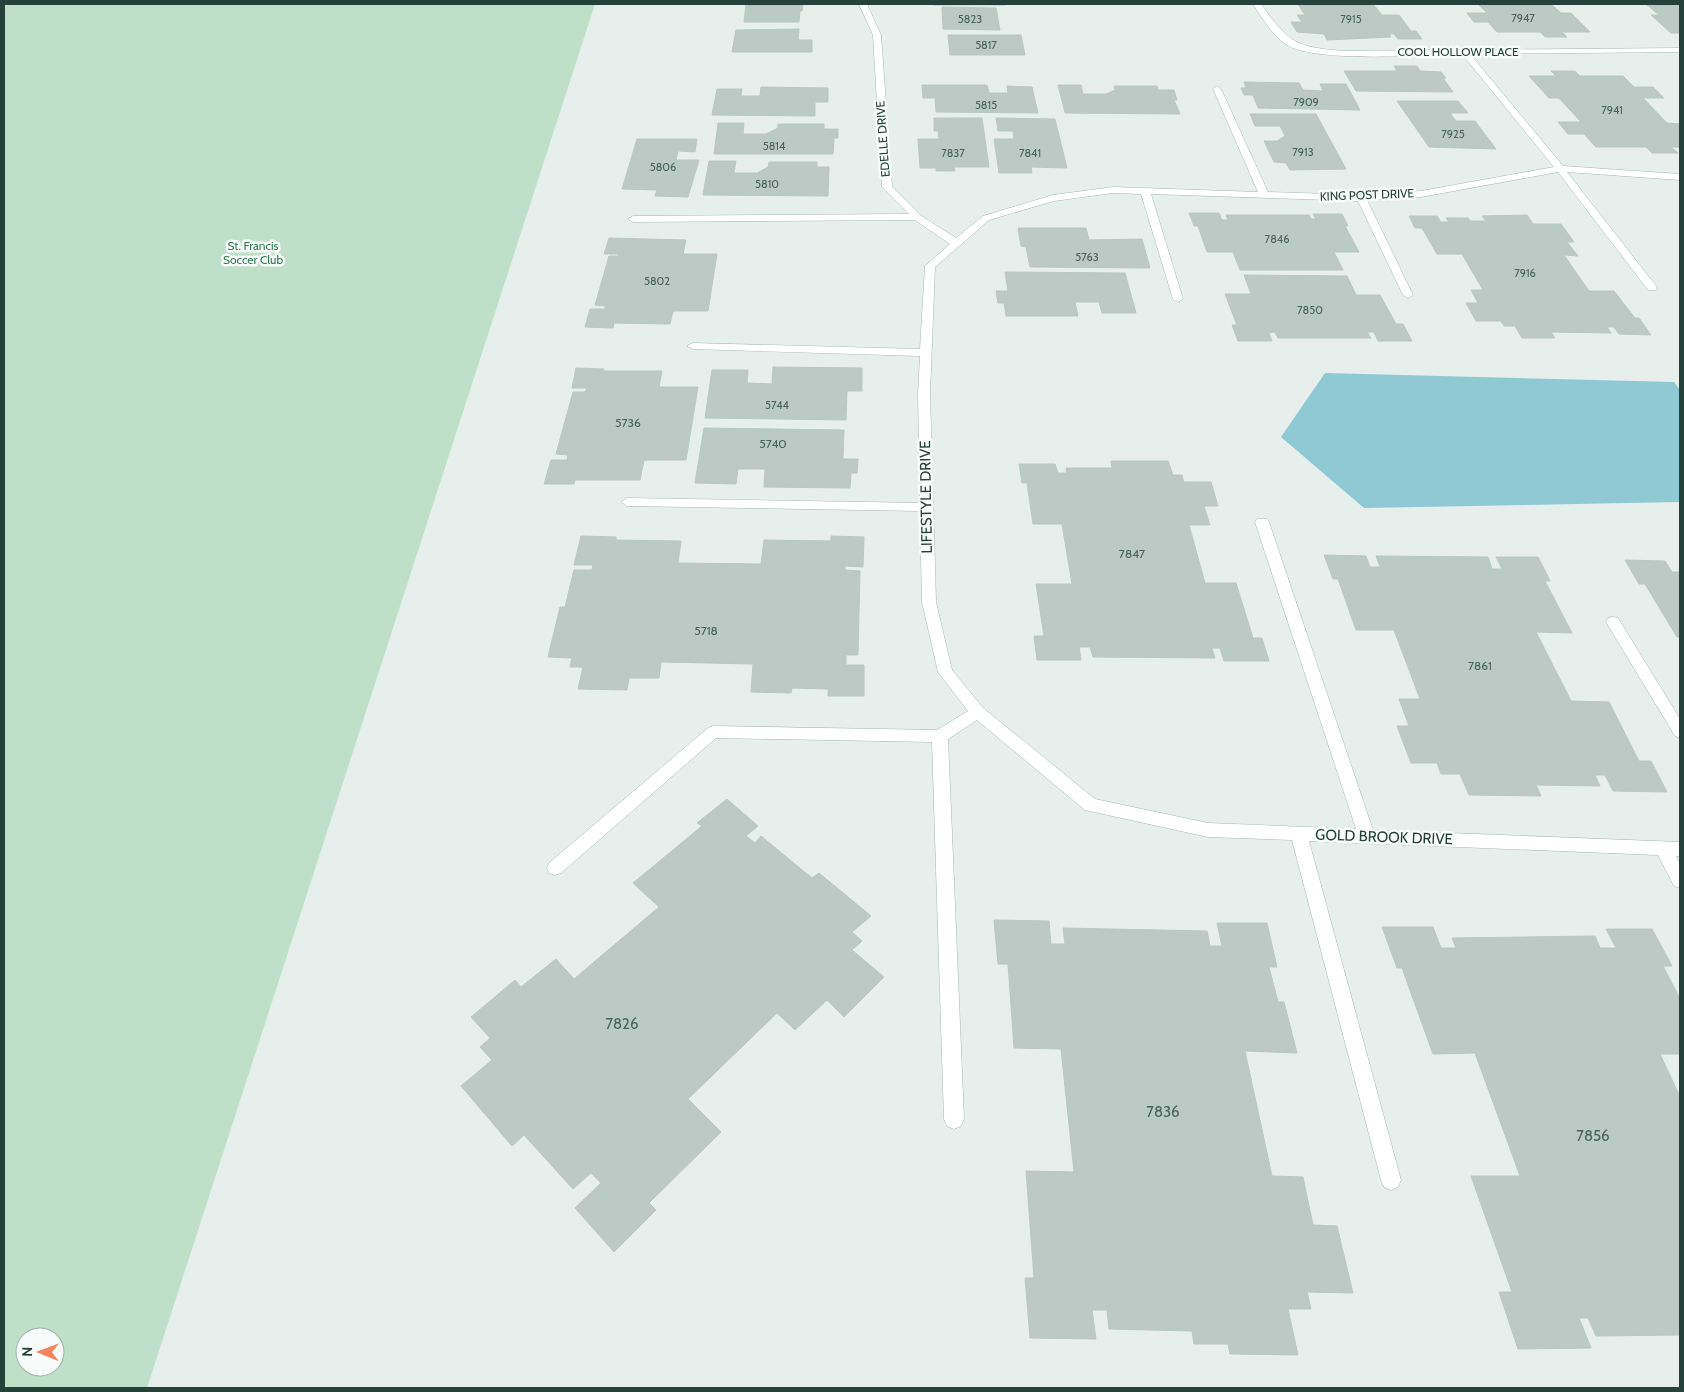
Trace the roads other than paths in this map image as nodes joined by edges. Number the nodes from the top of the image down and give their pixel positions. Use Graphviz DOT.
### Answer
graph roads {
  1 [pos="863,4"];
  2 [pos="1257,4"];
  3 [pos="1680,50"];
  4 [pos="1464,52"];
  5 [pos="1217,89"];
  6 [pos="1560,169"];
  7 [pos="1680,177"];
  8 [pos="1145,191"];
  9 [pos="1264,195"];
  10 [pos="1053,198"];
  11 [pos="1362,198"];
  12 [pos="917,216"];
  13 [pos="632,219"];
  14 [pos="956,243"];
  15 [pos="1652,288"];
  16 [pos="1408,295"];
  17 [pos="1178,299"];
  18 [pos="693,346"];
  19 [pos="926,353"];
  20 [pos="627,502"];
  21 [pos="926,507"];
  22 [pos="1262,522"];
  23 [pos="1613,622"];
  24 [pos="978,712"];
  25 [pos="1680,732"];
  26 [pos="940,736"];
  27 [pos="1091,805"];
  28 [pos="1299,834"];
  29 [pos="1367,837"];
  30 [pos="1672,849"];
  31 [pos="554,868"];
  32 [pos="1680,881"];
  33 [pos="954,1119"];
  34 [pos="1391,1180"];
  1 -- 12 [label="street, EDELLE DRIVE"];
  2 -- 4 [label="street, COOL HOLLOW PLACE"];
  3 -- 4 [label="street, COOL HOLLOW PLACE"];
  4 -- 6 [label="street"];
  5 -- 9 [label="street"];
  6 -- 7 [label="street, KING POST DRIVE"];
  6 -- 11 [label="street, KING POST DRIVE"];
  6 -- 15 [label="street"];
  8 -- 9 [label="street, KING POST DRIVE"];
  8 -- 10 [label="street, KING POST DRIVE"];
  8 -- 17 [label="street"];
  9 -- 11 [label="street, KING POST DRIVE"];
  10 -- 14 [label="street, LIFESTYLE DRIVE"];
  11 -- 16 [label="street"];
  12 -- 13 [label="street"];
  12 -- 14 [label="street, EDELLE DRIVE"];
  14 -- 19 [label="street, LIFESTYLE DRIVE"];
  18 -- 19 [label="street"];
  19 -- 21 [label="street, LIFESTYLE DRIVE"];
  20 -- 21 [label="street"];
  21 -- 24 [label="street, LIFESTYLE DRIVE"];
  22 -- 29 [label="street"];
  23 -- 25 [label="street"];
  24 -- 26 [label="street"];
  24 -- 27 [label="street, LIFESTYLE DRIVE"];
  26 -- 31 [label="street"];
  26 -- 33 [label="street"];
  27 -- 28 [label="street, GOLD BROOK DRIVE"];
  28 -- 29 [label="street, GOLD BROOK DRIVE"];
  28 -- 34 [label="street"];
  29 -- 30 [label="street, GOLD BROOK DRIVE"];
  30 -- 32 [label="street"];
}
